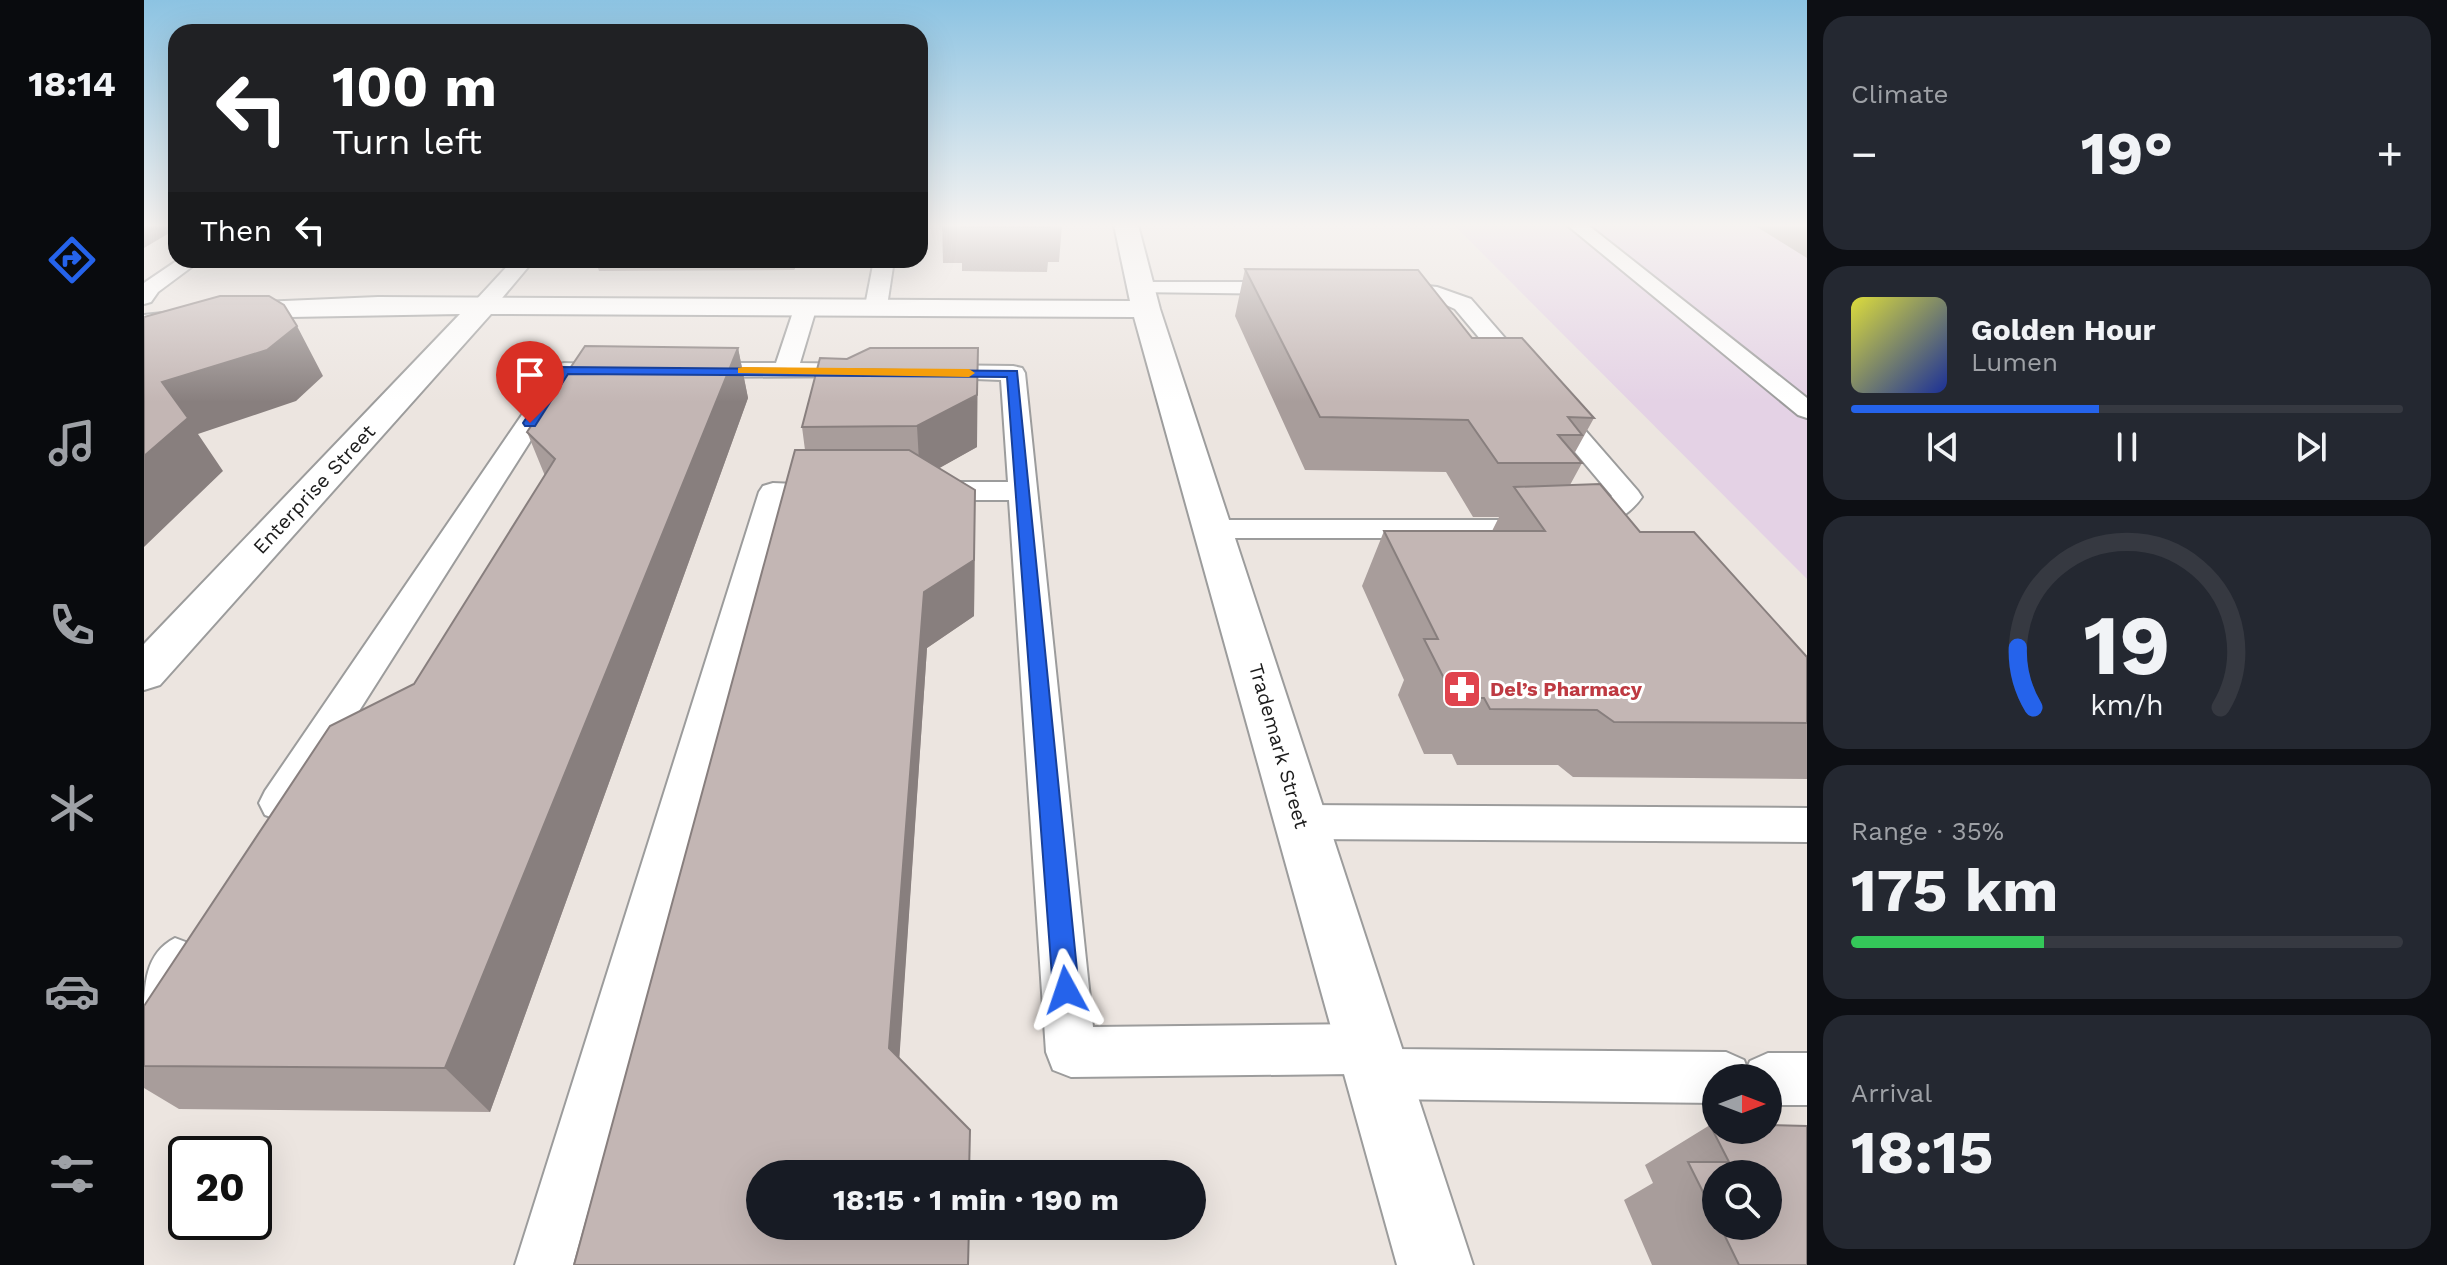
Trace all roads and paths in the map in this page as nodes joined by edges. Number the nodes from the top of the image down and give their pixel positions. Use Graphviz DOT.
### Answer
graph roads {
  1 [pos="503,284"];
  2 [pos="880,284"];
  3 [pos="1140,284"];
  4 [pos="1650,284"];
  5 [pos="1315,288"];
  6 [pos="1362,288"];
  7 [pos="1143,299"];
  8 [pos="484,305"];
  9 [pos="806,306"];
  10 [pos="876,306"];
  11 [pos="144,324"];
  12 [pos="786,370"];
  13 [pos="1807,410"];
  14 [pos="1023,491"];
  15 [pos="1215,529"];
  16 [pos="144,673"];
  17 [pos="1301,822"];
  18 [pos="1807,825"];
  19 [pos="262,829"];
  20 [pos="193,933"];
  21 [pos="146,1002"];
  22 [pos="1373,1061"];
  23 [pos="1702,1077"];
  24 [pos="1782,1079"];
  25 [pos="1807,1079"];
  26 [pos="544,1265"];
  27 [pos="1435,1265"];
  1 -- 8 [label="lane"];
  2 -- 10 [label="lane"];
  3 -- 7 [label="street, Trademark Street"];
  4 -- 13 [label="lane"];
  5 -- 7 [label="lane"];
  6 -- 15 [label="lane"];
  7 -- 10 [label="street"];
  7 -- 15 [label="street, Trademark Street"];
  8 -- 9 [label="street"];
  8 -- 11 [label="street"];
  8 -- 16 [label="street, Enterprise Street"];
  9 -- 10 [label="street"];
  9 -- 12 [label="lane"];
  12 -- 14 [label="lane"];
  12 -- 19 [label="lane"];
  14 -- 22 [label="lane"];
  14 -- 26 [label="lane"];
  15 -- 17 [label="street, Trademark Street"];
  17 -- 18 [label="lane"];
  17 -- 22 [label="street, Trademark Street"];
  20 -- 21 [label="lane"];
  22 -- 23 [label="lane"];
  22 -- 27 [label="street, Trademark Street"];
  24 -- 25 [label="lane"];
}
